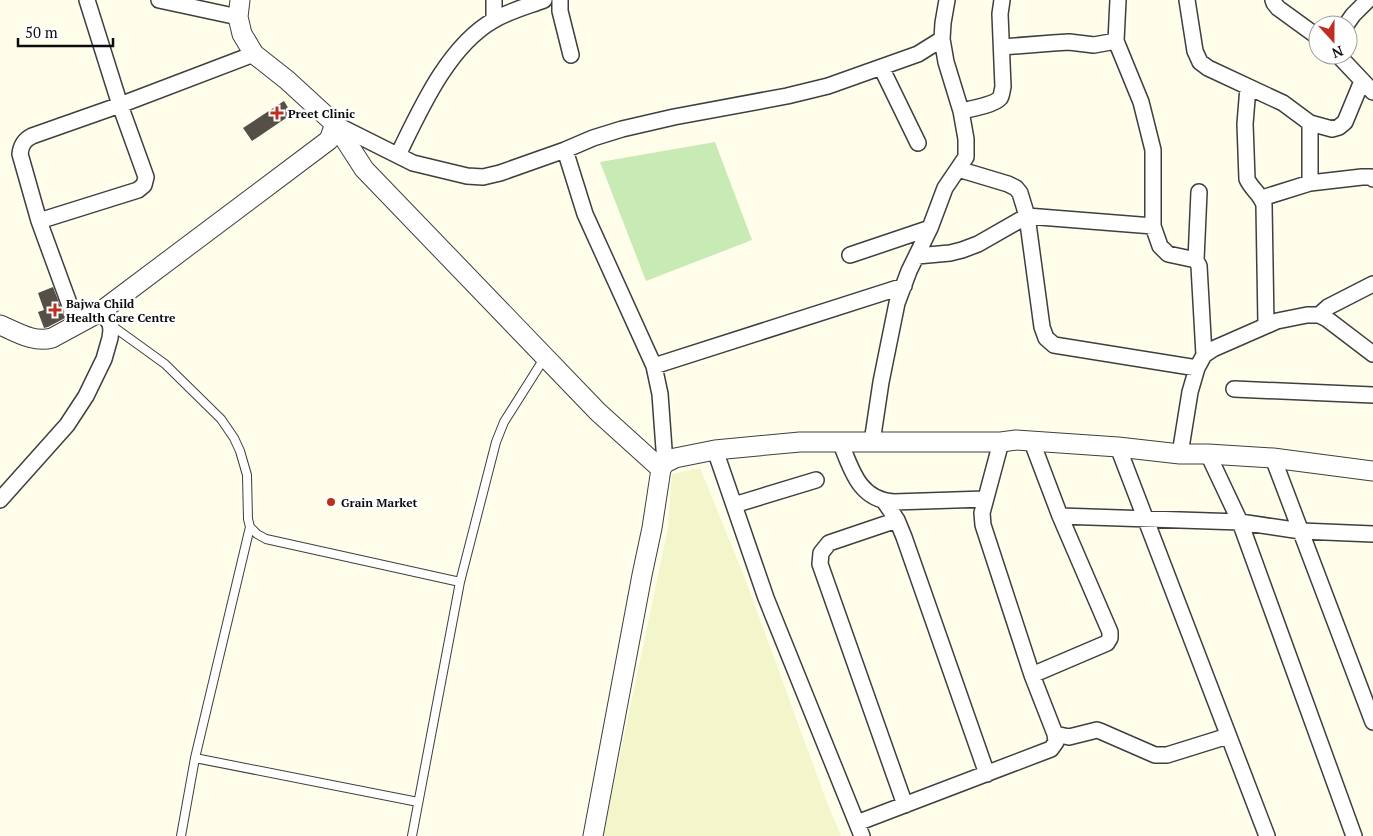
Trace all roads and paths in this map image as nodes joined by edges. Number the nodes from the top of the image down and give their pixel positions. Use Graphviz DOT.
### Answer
graph roads {
  1 [pos="86,0"];
  2 [pos="159,0"];
  3 [pos="494,0"];
  4 [pos="544,0"];
  5 [pos="560,0"];
  6 [pos="947,0"];
  7 [pos="1002,0"];
  8 [pos="1118,0"];
  9 [pos="1186,0"];
  10 [pos="1273,0"];
  11 [pos="1368,0"];
  12 [pos="239,8"];
  13 [pos="1353,15"];
  14 [pos="494,20"];
  15 [pos="1308,30"];
  16 [pos="942,39"];
  17 [pos="1116,41"];
  18 [pos="1002,47"];
  19 [pos="254,54"];
  20 [pos="571,55"];
  21 [pos="1347,65"];
  22 [pos="881,67"];
  23 [pos="1362,81"];
  24 [pos="1248,87"];
  25 [pos="1373,92"];
  26 [pos="120,105"];
  27 [pos="961,111"];
  28 [pos="1310,123"];
  29 [pos="335,124"];
  30 [pos="918,143"];
  31 [pos="565,150"];
  32 [pos="398,156"];
  33 [pos="958,169"];
  34 [pos="1372,177"];
  35 [pos="1310,184"];
  36 [pos="1199,192"];
  37 [pos="1262,198"];
  38 [pos="1027,216"];
  39 [pos="39,221"];
  40 [pos="1153,226"];
  41 [pos="930,228"];
  42 [pos="850,255"];
  43 [pos="917,256"];
  44 [pos="1196,260"];
  45 [pos="1373,284"];
  46 [pos="904,286"];
  47 [pos="1319,315"];
  48 [pos="105,318"];
  49 [pos="0,325"];
  50 [pos="77,325"];
  51 [pos="1266,325"];
  52 [pos="1373,354"];
  53 [pos="545,357"];
  54 [pos="1201,362"];
  55 [pos="654,366"];
  56 [pos="1234,389"];
  57 [pos="1373,395"];
  58 [pos="840,441"];
  59 [pos="872,442"];
  60 [pos="1001,442"];
  61 [pos="1032,442"];
  62 [pos="1118,448"];
  63 [pos="715,450"];
  64 [pos="1180,454"];
  65 [pos="1208,454"];
  66 [pos="1273,458"];
  67 [pos="663,466"];
  68 [pos="1372,473"];
  69 [pos="816,480"];
  70 [pos="985,499"];
  71 [pos="0,500"];
  72 [pos="884,501"];
  73 [pos="734,505"];
  74 [pos="1060,516"];
  75 [pos="897,520"];
  76 [pos="1145,520"];
  77 [pos="1240,522"];
  78 [pos="250,528"];
  79 [pos="1301,532"];
  80 [pos="1373,534"];
  81 [pos="460,582"];
  82 [pos="1032,675"];
  83 [pos="1373,722"];
  84 [pos="1055,734"];
  85 [pos="1228,736"];
  86 [pos="195,758"];
  87 [pos="987,774"];
  88 [pos="418,802"];
  89 [pos="905,805"];
  90 [pos="859,830"];
  91 [pos="181,836"];
  92 [pos="412,836"];
  93 [pos="593,836"];
  94 [pos="1267,836"];
  95 [pos="1354,836"];
  1 -- 26 [label="street"];
  2 -- 12 [label="street"];
  3 -- 14 [label="street"];
  4 -- 14 [label="street"];
  5 -- 20 [label="street"];
  6 -- 16 [label="street"];
  7 -- 18 [label="street"];
  8 -- 17 [label="street"];
  9 -- 24 [label="street"];
  10 -- 15 [label="street"];
  11 -- 13 [label="street"];
  12 -- 19 [label="street"];
  14 -- 32 [label="street"];
  16 -- 22 [label="street"];
  16 -- 27 [label="street"];
  17 -- 18 [label="street"];
  17 -- 40 [label="street"];
  18 -- 27 [label="street"];
  19 -- 26 [label="street"];
  19 -- 29 [label="street"];
  21 -- 23 [label="street"];
  22 -- 30 [label="street"];
  22 -- 31 [label="street"];
  23 -- 25 [label="street"];
  23 -- 28 [label="street"];
  24 -- 28 [label="street"];
  24 -- 37 [label="street"];
  26 -- 39 [label="street"];
  26 -- 39 [label="street"];
  27 -- 33 [label="street"];
  28 -- 35 [label="street"];
  29 -- 32 [label="street"];
  29 -- 48 [label="street"];
  29 -- 53 [label="street"];
  31 -- 32 [label="street"];
  31 -- 55 [label="street"];
  33 -- 38 [label="street"];
  33 -- 41 [label="street"];
  34 -- 35 [label="street"];
  35 -- 37 [label="street"];
  36 -- 44 [label="street"];
  37 -- 51 [label="street"];
  38 -- 40 [label="street"];
  38 -- 43 [label="street"];
  38 -- 54 [label="street"];
  39 -- 50 [label="street"];
  40 -- 44 [label="street"];
  41 -- 42 [label="street"];
  41 -- 43 [label="street"];
  43 -- 46 [label="street"];
  44 -- 54 [label="street"];
  45 -- 47 [label="street"];
  46 -- 55 [label="street"];
  46 -- 59 [label="street"];
  47 -- 51 [label="street"];
  47 -- 52 [label="street"];
  48 -- 50 [label="street"];
  48 -- 71 [label="street"];
  48 -- 78 [label="lane"];
  49 -- 50 [label="street"];
  51 -- 54 [label="street"];
  53 -- 67 [label="street"];
  53 -- 81 [label="lane"];
  54 -- 64 [label="street"];
  55 -- 67 [label="street"];
  56 -- 57 [label="street"];
  58 -- 59 [label="street"];
  58 -- 63 [label="street"];
  58 -- 72 [label="street"];
  59 -- 60 [label="street"];
  60 -- 61 [label="street"];
  60 -- 70 [label="street"];
  61 -- 62 [label="street"];
  61 -- 74 [label="street"];
  62 -- 64 [label="street"];
  62 -- 76 [label="street"];
  63 -- 67 [label="street"];
  63 -- 73 [label="street"];
  64 -- 65 [label="street"];
  65 -- 66 [label="street"];
  65 -- 77 [label="street"];
  66 -- 68 [label="street"];
  66 -- 79 [label="street"];
  67 -- 93 [label="street"];
  69 -- 73 [label="street"];
  70 -- 72 [label="street"];
  70 -- 82 [label="street"];
  72 -- 75 [label="street"];
  73 -- 90 [label="street"];
  74 -- 76 [label="street"];
  74 -- 82 [label="street"];
  75 -- 87 [label="street"];
  75 -- 89 [label="street"];
  76 -- 77 [label="street"];
  76 -- 85 [label="street"];
  77 -- 79 [label="street"];
  77 -- 95 [label="street"];
  78 -- 81 [label="lane"];
  78 -- 86 [label="lane"];
  79 -- 80 [label="street"];
  79 -- 83 [label="street"];
  81 -- 88 [label="lane"];
  82 -- 84 [label="street"];
  84 -- 85 [label="street"];
  84 -- 87 [label="street"];
  85 -- 94 [label="street"];
  86 -- 88 [label="lane"];
  86 -- 91 [label="lane"];
  87 -- 89 [label="street"];
  88 -- 92 [label="lane"];
  89 -- 90 [label="street"];
}
